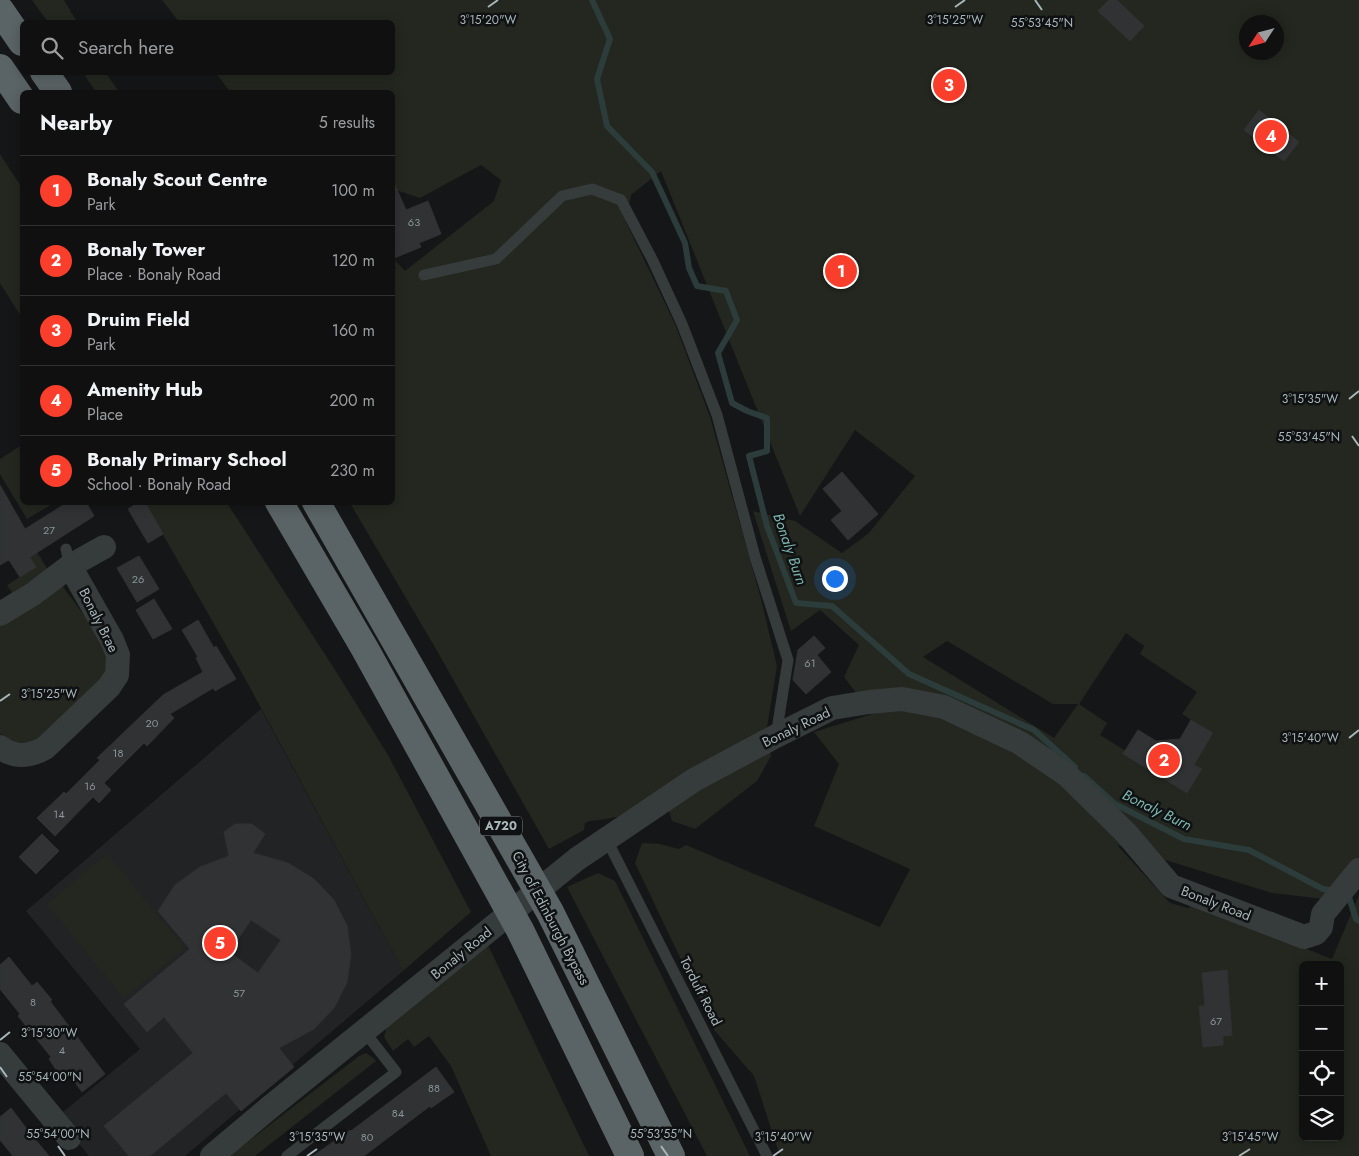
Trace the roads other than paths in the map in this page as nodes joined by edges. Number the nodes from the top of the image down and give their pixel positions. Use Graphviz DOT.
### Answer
graph roads {
  1 [pos="0,10"];
  2 [pos="20,39"];
  3 [pos="0,68"];
  4 [pos="46,75"];
  5 [pos="57,90"];
  6 [pos="20,97"];
  7 [pos="424,275"];
  8 [pos="281,505"];
  9 [pos="318,505"];
  10 [pos="104,547"];
  11 [pos="68,557"];
  12 [pos="0,614"];
  13 [pos="776,736"];
  14 [pos="0,747"];
  15 [pos="607,840"];
  16 [pos="1346,885"];
  17 [pos="364,1031"];
  18 [pos="0,1054"];
  19 [pos="69,1138"];
  20 [pos="216,1155"];
  21 [pos="287,1156"];
  22 [pos="630,1156"];
  23 [pos="671,1156"];
  24 [pos="767,1156"];
  1 -- 2 [label="highway"];
  3 -- 6 [label="highway"];
  4 -- 5 [label="highway"];
  7 -- 13 [label="lane"];
  8 -- 22 [label="highway, A720"];
  9 -- 23 [label="highway, City of Edinburgh Bypass / A720"];
  10 -- 11 [label="street"];
  11 -- 12 [label="street"];
  11 -- 14 [label="street, Bonaly Brae"];
  13 -- 15 [label="street, Bonaly Road"];
  13 -- 16 [label="street, Bonaly Road"];
  15 -- 17 [label="street, Bonaly Road"];
  15 -- 24 [label="lane, Torduff Road"];
  17 -- 20 [label="street, Bonaly Road"];
  17 -- 21 [label="lane"];
  18 -- 19 [label="street"];
}
